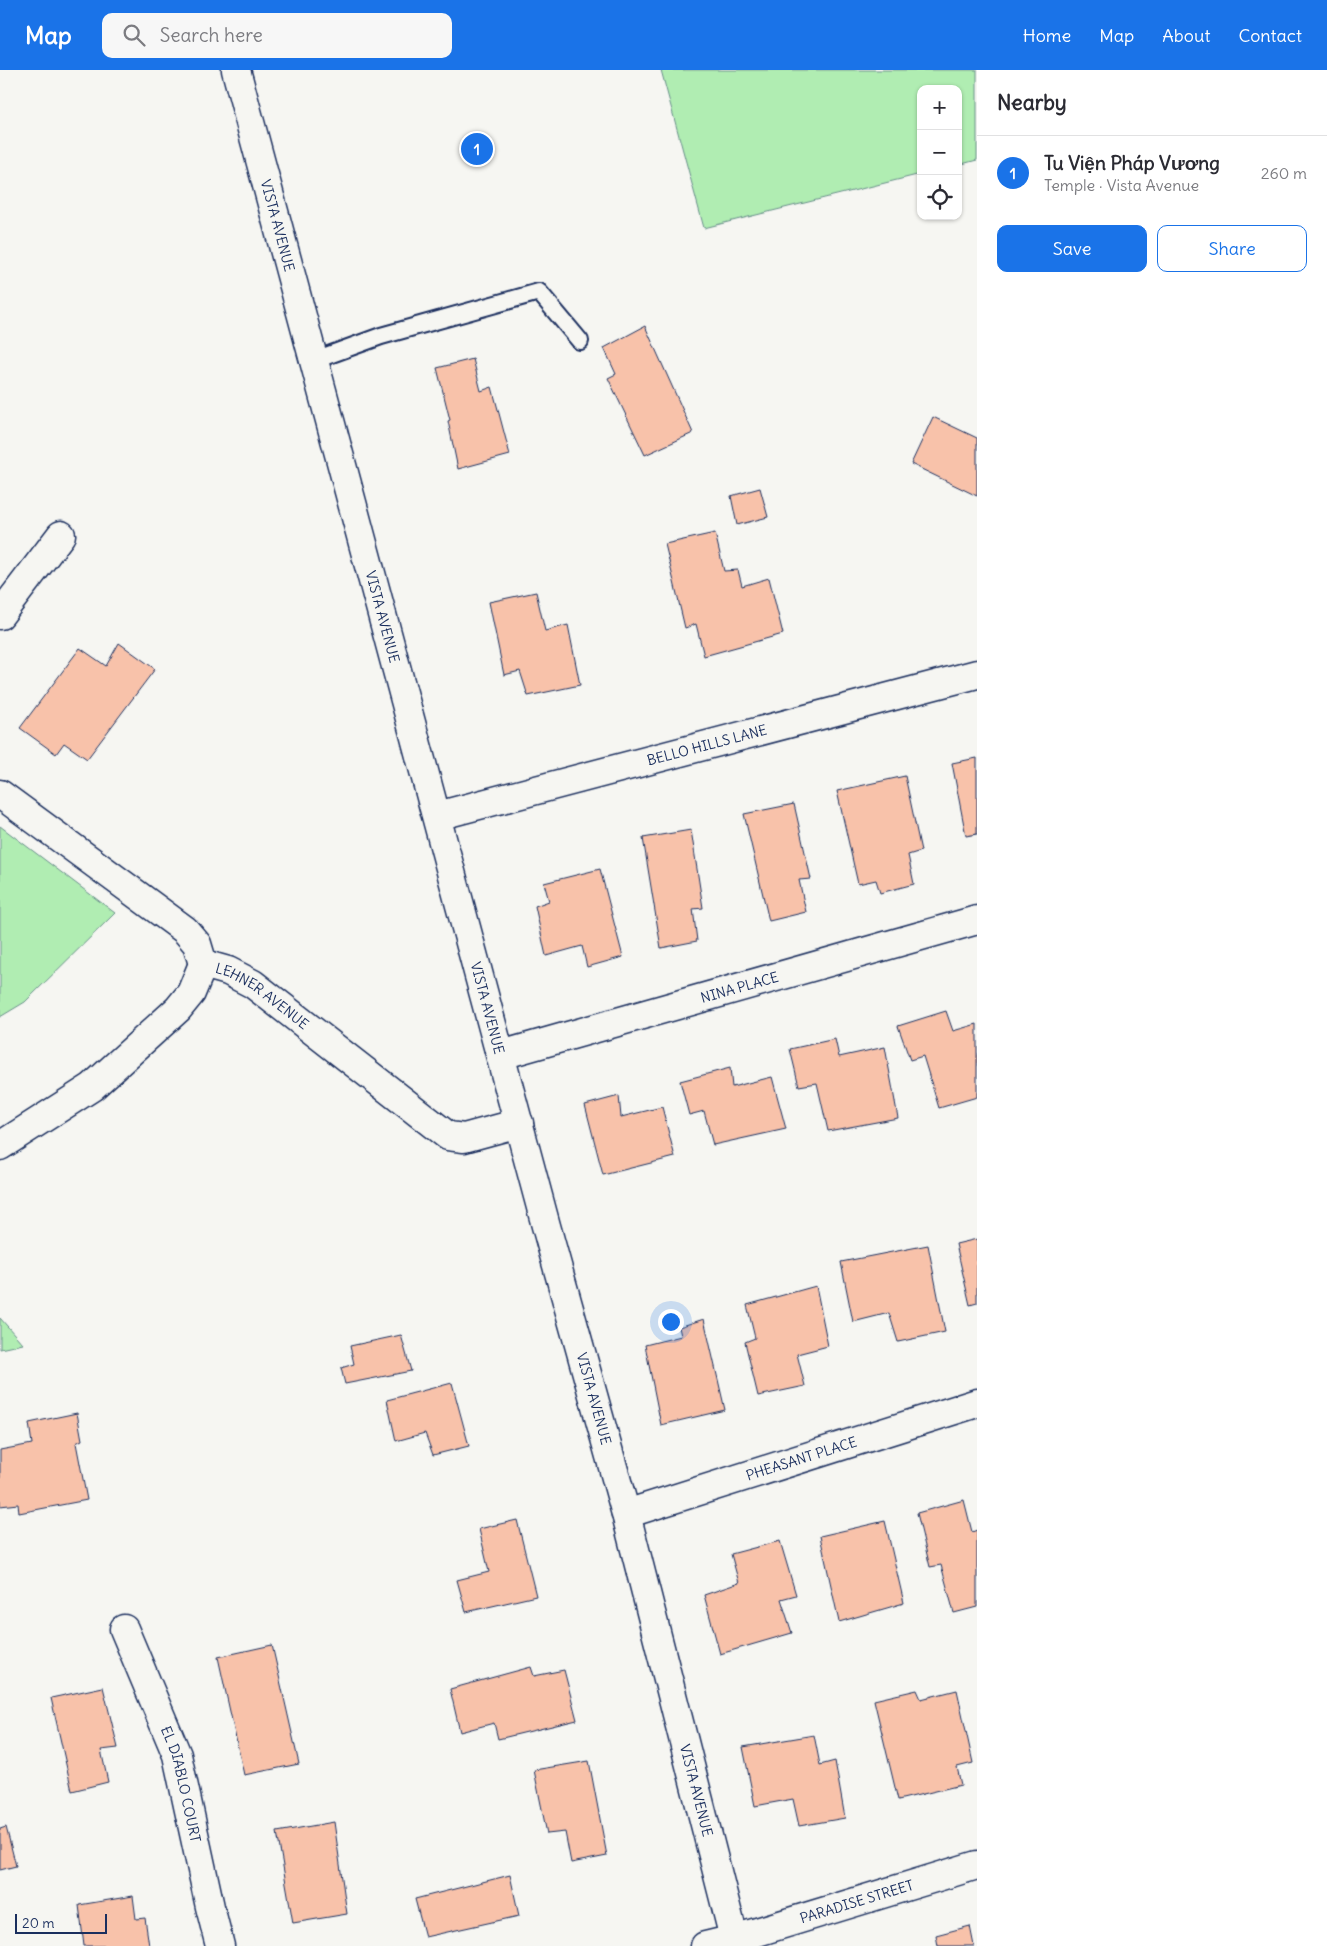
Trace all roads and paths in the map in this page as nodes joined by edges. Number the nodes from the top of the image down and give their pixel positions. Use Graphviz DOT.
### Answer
graph roads {
  1 [pos="236,70"];
  2 [pos="580,341"];
  3 [pos="315,360"];
  4 [pos="62,535"];
  5 [pos="0,615"];
  6 [pos="977,674"];
  7 [pos="0,794"];
  8 [pos="437,816"];
  9 [pos="977,920"];
  10 [pos="203,964"];
  11 [pos="501,1055"];
  12 [pos="519,1123"];
  13 [pos="0,1146"];
  14 [pos="977,1403"];
  15 [pos="626,1514"];
  16 [pos="124,1629"];
  17 [pos="977,1864"];
  18 [pos="735,1942"];
  19 [pos="220,1946"];
  20 [pos="705,1946"];
  1 -- 3 [label="street, VISTA AVENUE"];
  2 -- 3 [label="lane"];
  3 -- 8 [label="street, VISTA AVENUE"];
  4 -- 5 [label="street"];
  6 -- 8 [label="street, BELLO HILLS LANE"];
  7 -- 10 [label="street, LEHNER AVENUE"];
  8 -- 11 [label="street, VISTA AVENUE"];
  9 -- 11 [label="street, NINA PLACE"];
  10 -- 12 [label="street, LEHNER AVENUE"];
  10 -- 13 [label="street"];
  11 -- 12 [label="street, VISTA AVENUE"];
  12 -- 15 [label="street, VISTA AVENUE"];
  14 -- 15 [label="street, PHEASANT PLACE"];
  15 -- 18 [label="street, VISTA AVENUE"];
  16 -- 19 [label="street, EL DIABLO COURT"];
  17 -- 18 [label="street, PARADISE STREET"];
  18 -- 20 [label="street, PARADISE STREET"];
}
